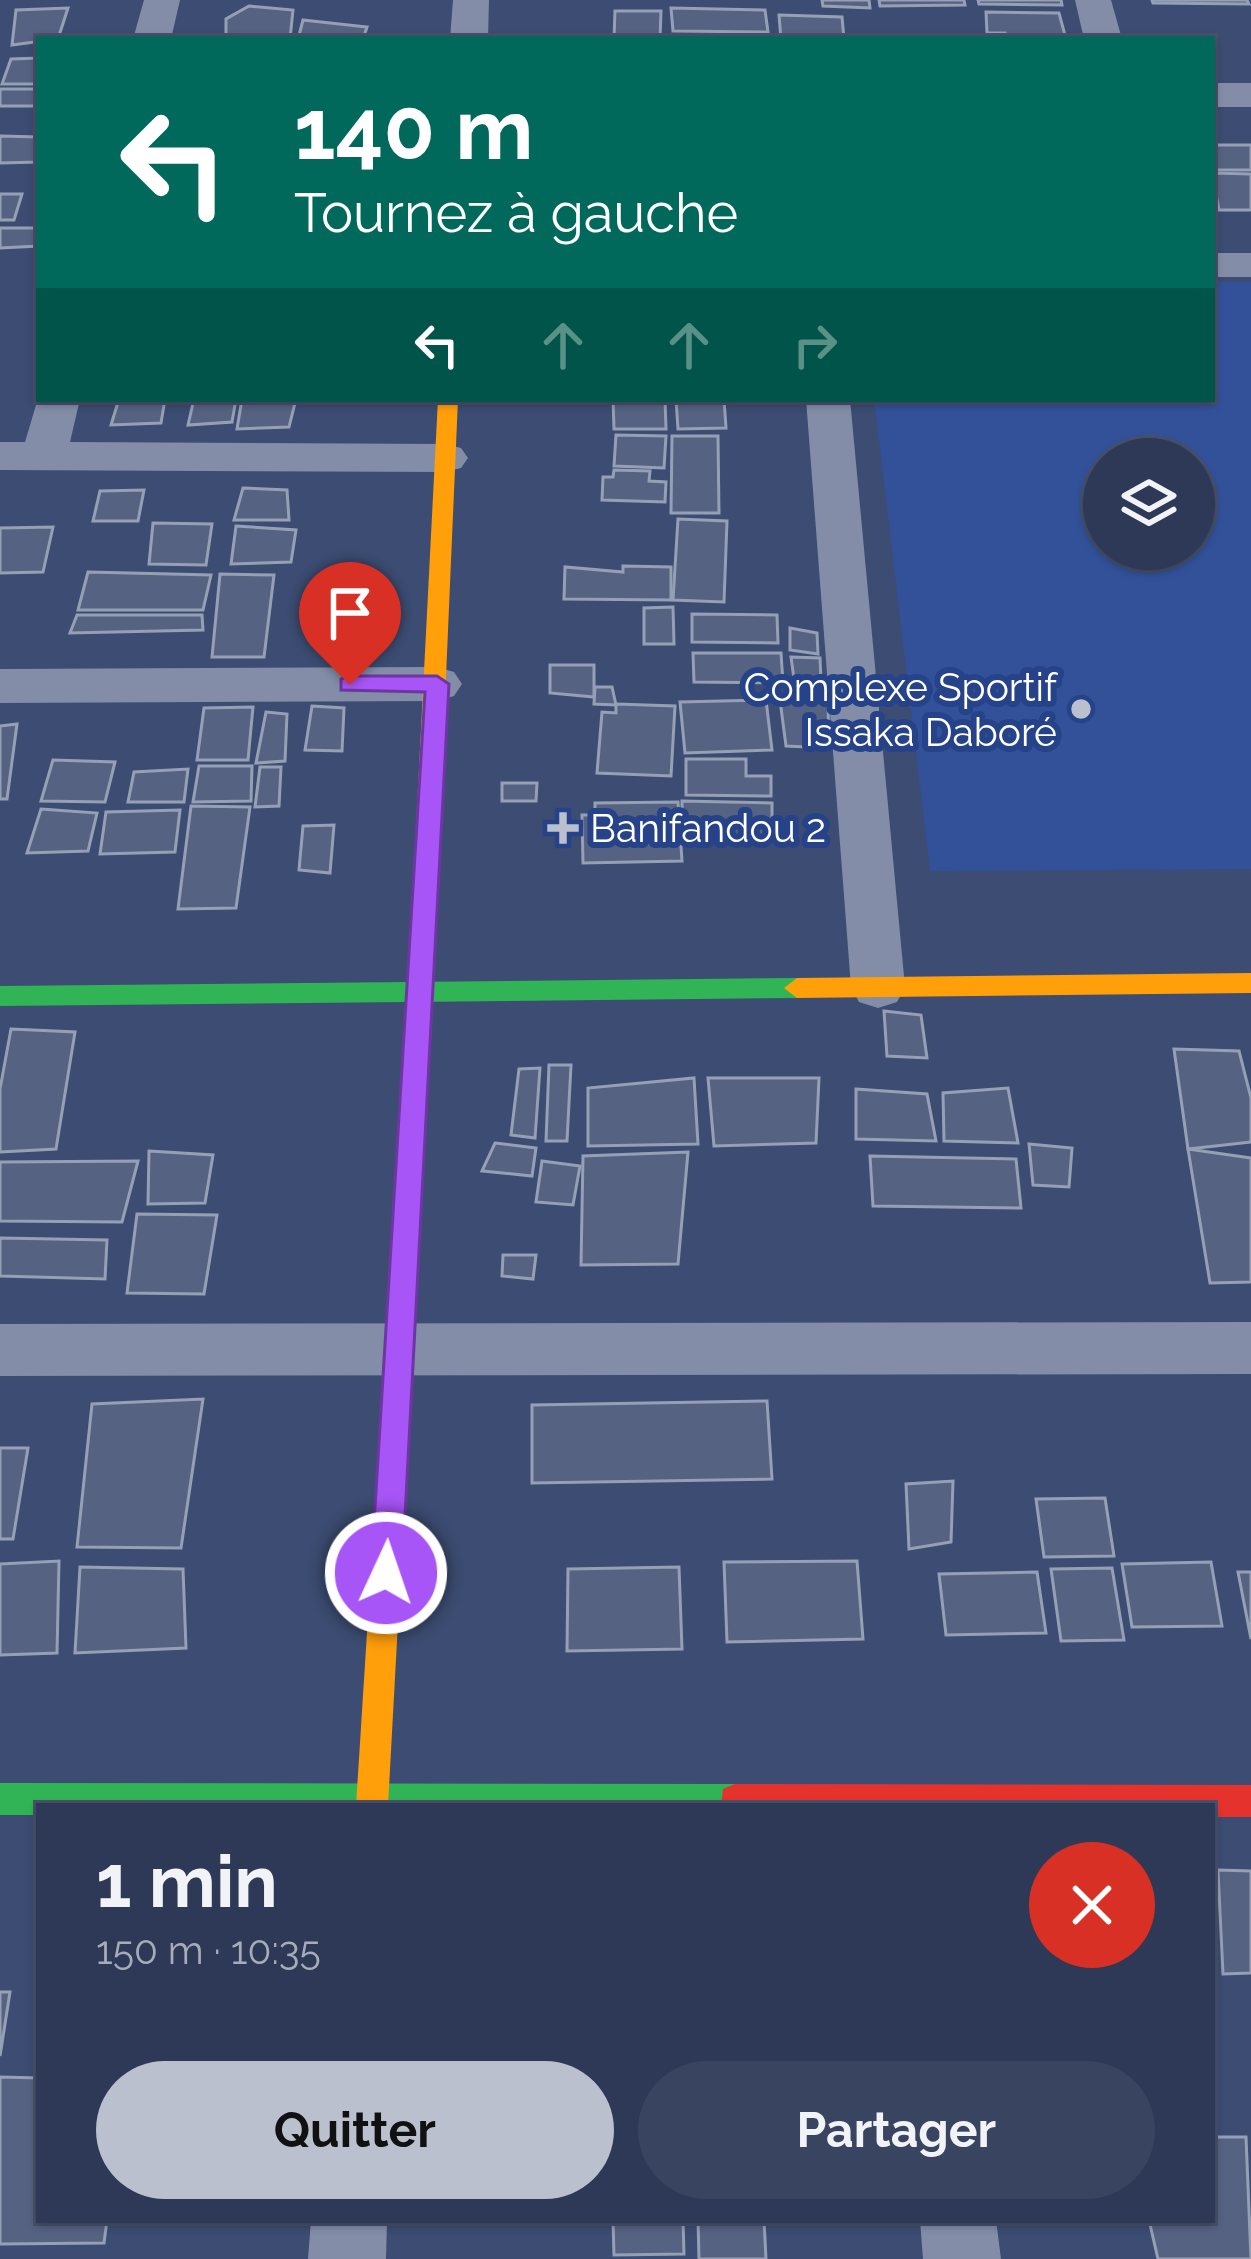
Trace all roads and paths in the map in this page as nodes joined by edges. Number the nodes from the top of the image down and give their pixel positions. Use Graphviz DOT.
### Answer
graph roads {
  1 [pos="162,0"];
  2 [pos="470,0"];
  3 [pos="1094,0"];
  4 [pos="153,36"];
  5 [pos="469,36"];
  6 [pos="1102,36"];
  7 [pos="1215,95"];
  8 [pos="1251,95"];
  9 [pos="1215,265"];
  10 [pos="1251,265"];
  11 [pos="56,402"];
  12 [pos="448,402"];
  13 [pos="828,402"];
  14 [pos="22,456"];
  15 [pos="445,458"];
  16 [pos="437,684"];
  17 [pos="0,686"];
  18 [pos="1251,983"];
  19 [pos="878,987"];
  20 [pos="417,992"];
  21 [pos="0,996"];
  22 [pos="1251,1348"];
  23 [pos="400,1349"];
  24 [pos="0,1350"];
  25 [pos="0,1799"];
  26 [pos="372,1801"];
  27 [pos="1251,1802"];
  28 [pos="921,1803"];
  29 [pos="349,2223"];
  30 [pos="958,2223"];
  31 [pos="347,2259"];
  32 [pos="962,2259"];
  1 -- 4 [label="street"];
  2 -- 5 [label="street"];
  3 -- 6 [label="street"];
  7 -- 8 [label="street"];
  9 -- 10 [label="street"];
  11 -- 14 [label="street"];
  12 -- 15 [label="street"];
  13 -- 19 [label="street"];
  14 -- 15 [label="street"];
  15 -- 16 [label="street"];
  16 -- 17 [label="street"];
  16 -- 20 [label="street"];
  18 -- 19 [label="street"];
  19 -- 20 [label="street"];
  20 -- 21 [label="street"];
  20 -- 23 [label="street"];
  22 -- 23 [label="street"];
  23 -- 24 [label="street"];
  23 -- 26 [label="street"];
  25 -- 26 [label="street"];
  26 -- 28 [label="street"];
  27 -- 28 [label="street"];
  29 -- 31 [label="street"];
  30 -- 32 [label="street"];
}
